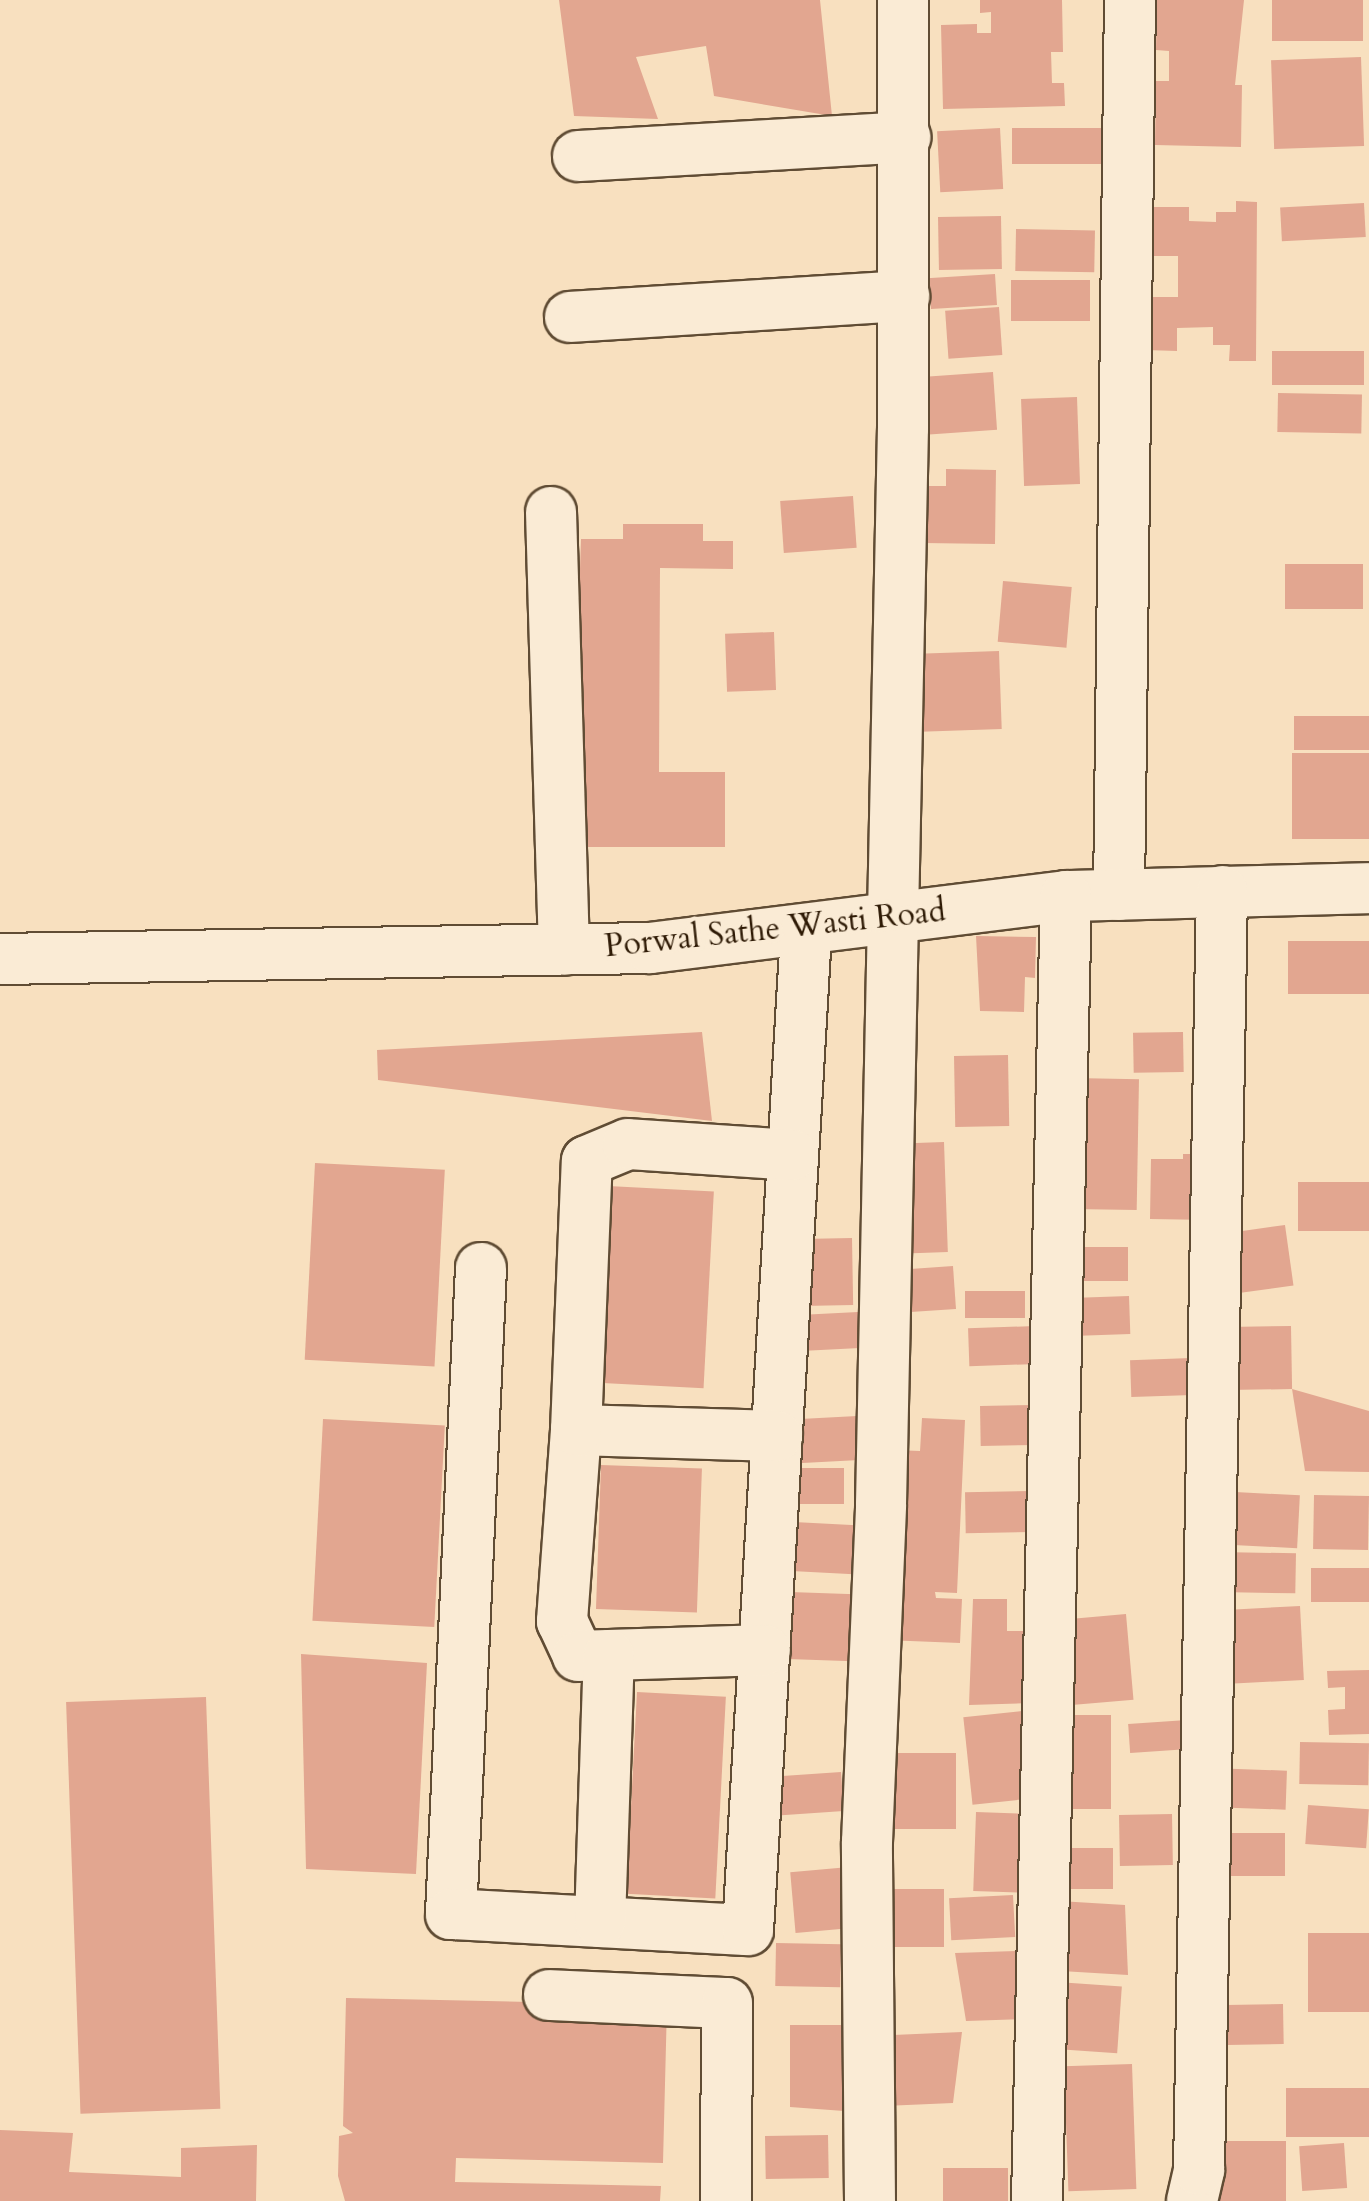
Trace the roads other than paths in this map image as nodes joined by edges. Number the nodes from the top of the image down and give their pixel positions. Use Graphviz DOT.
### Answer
graph roads {
  1 [pos="904,0"];
  2 [pos="1130,0"];
  3 [pos="905,137"];
  4 [pos="578,156"];
  5 [pos="904,296"];
  6 [pos="570,317"];
  7 [pos="550,512"];
  8 [pos="1369,888"];
  9 [pos="1222,892"];
  10 [pos="1119,894"];
  11 [pos="1066,896"];
  12 [pos="892,916"];
  13 [pos="806,932"];
  14 [pos="564,950"];
  15 [pos="0,959"];
  16 [pos="794,1155"];
  17 [pos="480,1268"];
  18 [pos="576,1430"];
  19 [pos="777,1436"];
  20 [pos="765,1650"];
  21 [pos="610,1654"];
  22 [pos="600,1922"];
  23 [pos="549,1995"];
  24 [pos="726,2201"];
  25 [pos="870,2201"];
  26 [pos="1037,2201"];
  27 [pos="1192,2201"];
  1 -- 3 [label="street"];
  2 -- 10 [label="street"];
  3 -- 4 [label="street"];
  3 -- 5 [label="street"];
  5 -- 6 [label="street"];
  5 -- 12 [label="street"];
  7 -- 14 [label="street"];
  8 -- 9 [label="street, Porwal Sathe Wasti Road"];
  9 -- 10 [label="street, Porwal Sathe Wasti Road"];
  9 -- 27 [label="street"];
  10 -- 11 [label="street, Porwal Sathe Wasti Road"];
  11 -- 12 [label="street, Porwal Sathe Wasti Road"];
  11 -- 26 [label="street"];
  12 -- 13 [label="street, Porwal Sathe Wasti Road"];
  12 -- 25 [label="street"];
  13 -- 14 [label="street, Porwal Sathe Wasti Road"];
  13 -- 16 [label="street"];
  14 -- 15 [label="street, Porwal Sathe Wasti Road"];
  16 -- 18 [label="street"];
  16 -- 19 [label="street"];
  17 -- 22 [label="street"];
  18 -- 19 [label="street"];
  18 -- 21 [label="street"];
  19 -- 20 [label="street"];
  20 -- 21 [label="street"];
  20 -- 22 [label="street"];
  21 -- 22 [label="street"];
  23 -- 24 [label="street"];
}
